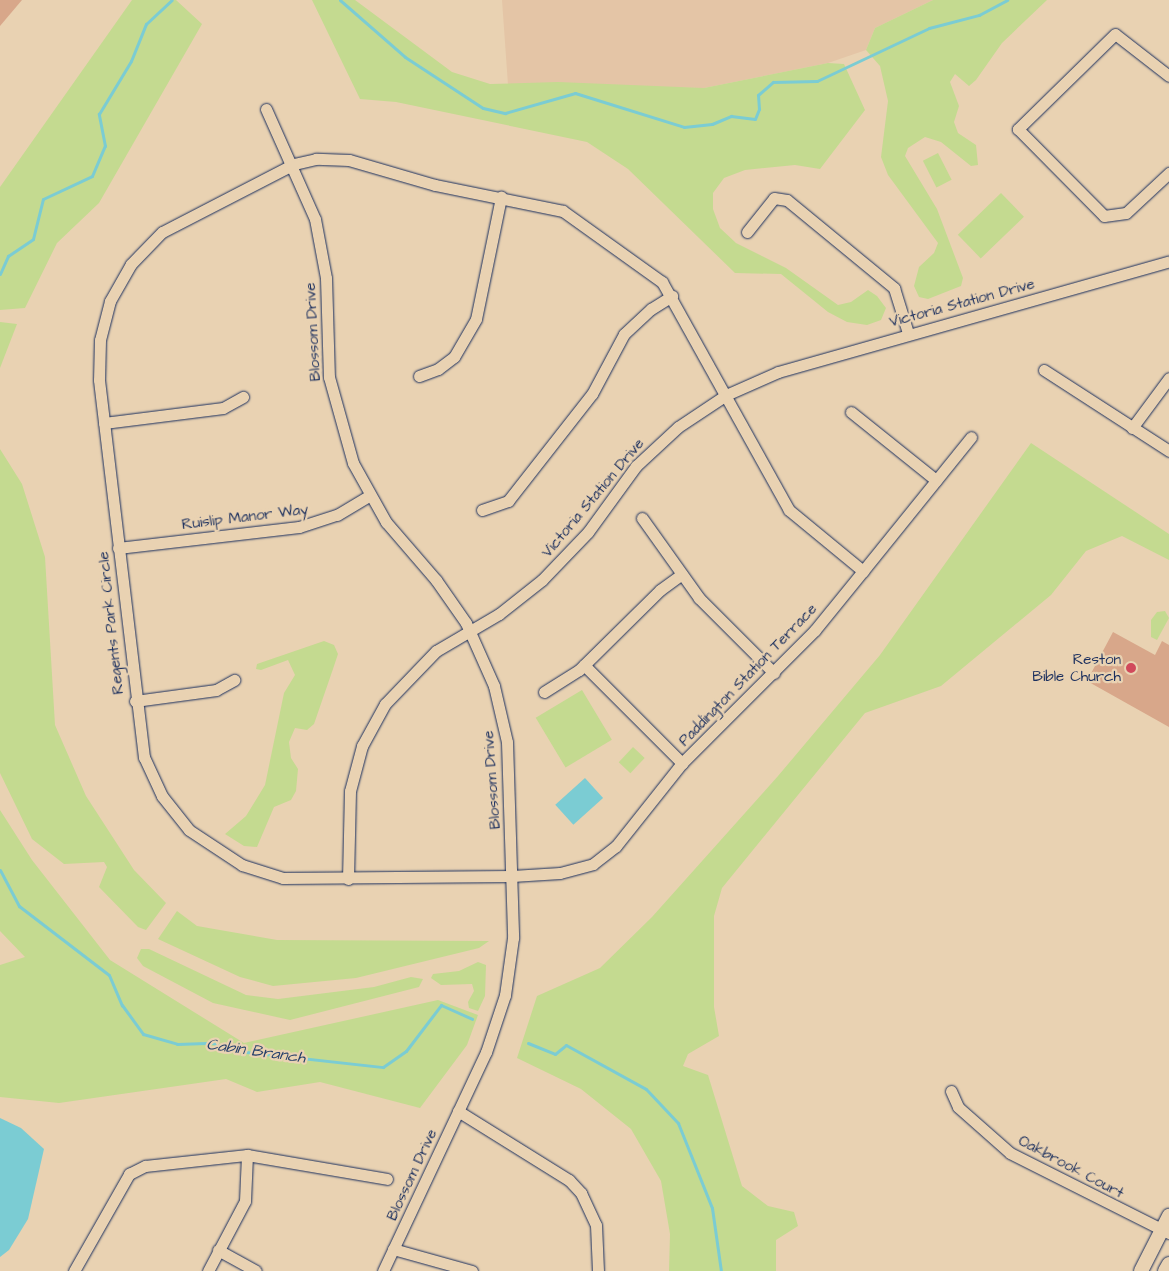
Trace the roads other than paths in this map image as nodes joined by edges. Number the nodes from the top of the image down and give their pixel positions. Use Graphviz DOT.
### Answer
graph roads {
  1 [pos="1169,76"];
  2 [pos="266,109"];
  3 [pos="294,164"];
  4 [pos="1169,173"];
  5 [pos="501,197"];
  6 [pos="747,232"];
  7 [pos="1169,262"];
  8 [pos="672,296"];
  9 [pos="908,333"];
  10 [pos="1044,370"];
  11 [pos="418,376"];
  12 [pos="1169,378"];
  13 [pos="726,395"];
  14 [pos="242,397"];
  15 [pos="851,412"];
  16 [pos="104,423"];
  17 [pos="1132,428"];
  18 [pos="970,437"];
  19 [pos="1169,451"];
  20 [pos="936,480"];
  21 [pos="369,496"];
  22 [pos="482,510"];
  23 [pos="642,518"];
  24 [pos="118,548"];
  25 [pos="864,571"];
  26 [pos="682,574"];
  27 [pos="470,631"];
  28 [pos="584,665"];
  29 [pos="774,673"];
  30 [pos="234,680"];
  31 [pos="544,692"];
  32 [pos="135,701"];
  33 [pos="682,763"];
  34 [pos="512,876"];
  35 [pos="348,879"];
  36 [pos="951,1091"];
  37 [pos="458,1111"];
  38 [pos="247,1155"];
  39 [pos="387,1180"];
  40 [pos="1169,1216"];
  41 [pos="1166,1232"];
  42 [pos="393,1249"];
  43 [pos="218,1250"];
  44 [pos="1169,1264"];
  45 [pos="74,1271"];
  46 [pos="208,1271"];
  47 [pos="256,1271"];
  48 [pos="382,1271"];
  49 [pos="472,1271"];
  50 [pos="598,1271"];
  51 [pos="1141,1271"];
  52 [pos="1166,1271"];
  1 -- 4 [label="street"];
  2 -- 3 [label="street, Blossom Drive"];
  3 -- 5 [label="street, Regents Park Circle"];
  3 -- 16 [label="street, Regents Park Circle"];
  3 -- 21 [label="street, Blossom Drive"];
  5 -- 8 [label="street, Regents Park Circle"];
  5 -- 11 [label="street"];
  6 -- 9 [label="street"];
  7 -- 9 [label="street, Victoria Station Drive"];
  8 -- 13 [label="street, Regents Park Circle"];
  8 -- 22 [label="street"];
  9 -- 13 [label="street, Victoria Station Drive"];
  10 -- 17 [label="street"];
  12 -- 17 [label="street"];
  13 -- 25 [label="street, Regents Park Circle"];
  13 -- 27 [label="street, Victoria Station Drive"];
  14 -- 16 [label="street"];
  15 -- 20 [label="street"];
  16 -- 24 [label="street, Regents Park Circle"];
  17 -- 19 [label="street"];
  18 -- 20 [label="street, Paddington Station Terrace"];
  20 -- 25 [label="street, Paddington Station Terrace"];
  21 -- 24 [label="street, Ruislip Manor Way"];
  21 -- 27 [label="street, Blossom Drive"];
  23 -- 26 [label="street"];
  24 -- 32 [label="street, Regents Park Circle"];
  25 -- 29 [label="street, Paddington Station Terrace"];
  26 -- 28 [label="street"];
  26 -- 29 [label="street"];
  27 -- 34 [label="street, Blossom Drive"];
  27 -- 35 [label="street, Victoria Station Drive"];
  28 -- 31 [label="street"];
  28 -- 33 [label="street"];
  29 -- 33 [label="street, Paddington Station Terrace"];
  30 -- 32 [label="street"];
  32 -- 35 [label="street, Regents Park Circle"];
  33 -- 34 [label="street, Paddington Station Terrace"];
  34 -- 35 [label="street, Regents Park Circle"];
  34 -- 37 [label="street, Blossom Drive"];
  36 -- 41 [label="street, Oakbrook Court"];
  37 -- 42 [label="street, Blossom Drive"];
  37 -- 50 [label="street"];
  38 -- 39 [label="street"];
  38 -- 43 [label="street"];
  38 -- 45 [label="street"];
  40 -- 41 [label="main road"];
  41 -- 51 [label="main road"];
  42 -- 48 [label="street, Blossom Drive"];
  42 -- 49 [label="street"];
  43 -- 46 [label="street"];
  43 -- 47 [label="street"];
  44 -- 52 [label="main road"];
}
